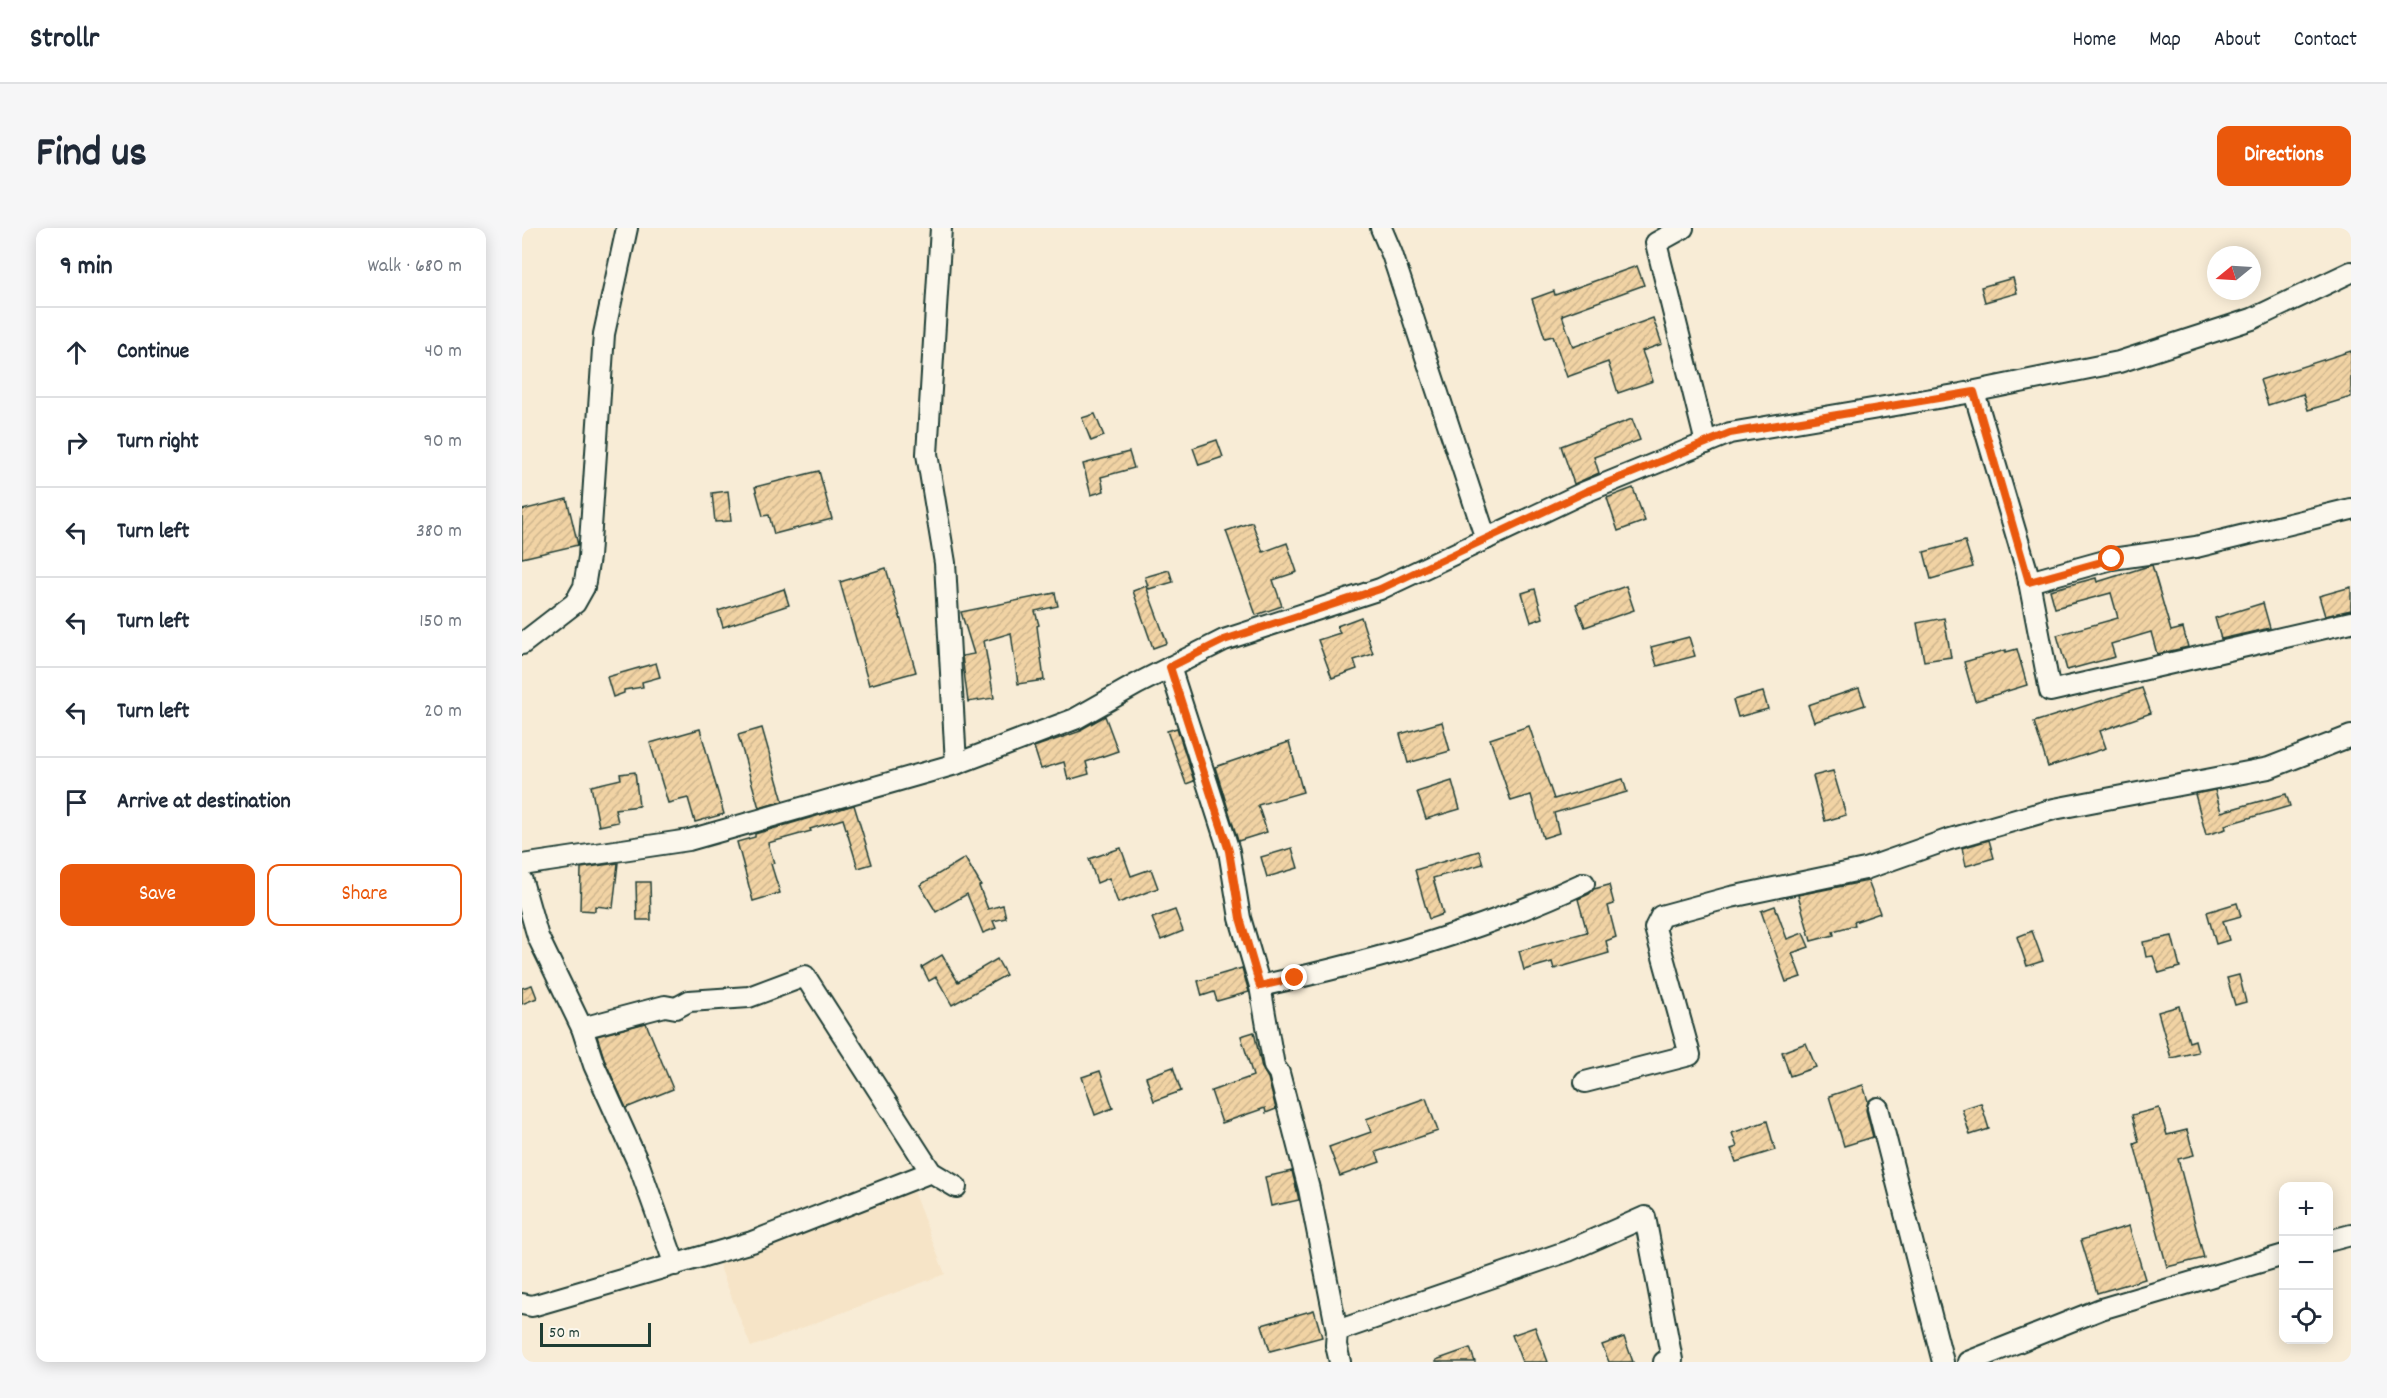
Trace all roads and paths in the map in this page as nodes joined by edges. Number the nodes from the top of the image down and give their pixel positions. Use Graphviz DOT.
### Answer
graph roads {
  1 [pos="627,228"];
  2 [pos="941,228"];
  3 [pos="1381,228"];
  4 [pos="1683,228"];
  5 [pos="2351,272"];
  6 [pos="1974,392"];
  7 [pos="1706,443"];
  8 [pos="2351,509"];
  9 [pos="1486,539"];
  10 [pos="2029,582"];
  11 [pos="2351,622"];
  12 [pos="522,644"];
  13 [pos="1170,667"];
  14 [pos="2351,736"];
  15 [pos="956,764"];
  16 [pos="522,865"];
  17 [pos="522,881"];
  18 [pos="1584,883"];
  19 [pos="1260,986"];
  20 [pos="582,1028"];
  21 [pos="1585,1082"];
  22 [pos="1878,1108"];
  23 [pos="931,1172"];
  24 [pos="956,1187"];
  25 [pos="2351,1235"];
  26 [pos="2333,1240"];
  27 [pos="2279,1256"];
  28 [pos="675,1265"];
  29 [pos="522,1304"];
  30 [pos="1337,1331"];
  31 [pos="1340,1362"];
  32 [pos="1664,1362"];
  33 [pos="1943,1362"];
  34 [pos="1968,1362"];
  1 -- 12 [label="street"];
  2 -- 15 [label="street"];
  3 -- 9 [label="street"];
  4 -- 7 [label="street"];
  5 -- 6 [label="street"];
  6 -- 7 [label="street"];
  6 -- 10 [label="street"];
  7 -- 9 [label="street"];
  8 -- 10 [label="street"];
  9 -- 13 [label="street"];
  10 -- 11 [label="street"];
  13 -- 15 [label="street"];
  13 -- 19 [label="street"];
  14 -- 21 [label="street"];
  15 -- 16 [label="street"];
  17 -- 20 [label="street"];
  18 -- 19 [label="street"];
  19 -- 30 [label="street"];
  20 -- 23 [label="street"];
  20 -- 28 [label="street"];
  22 -- 33 [label="street"];
  23 -- 24 [label="street"];
  23 -- 28 [label="street"];
  25 -- 26 [label="street"];
  27 -- 34 [label="street"];
  28 -- 29 [label="street"];
  30 -- 31 [label="street"];
  30 -- 32 [label="street"];
}
